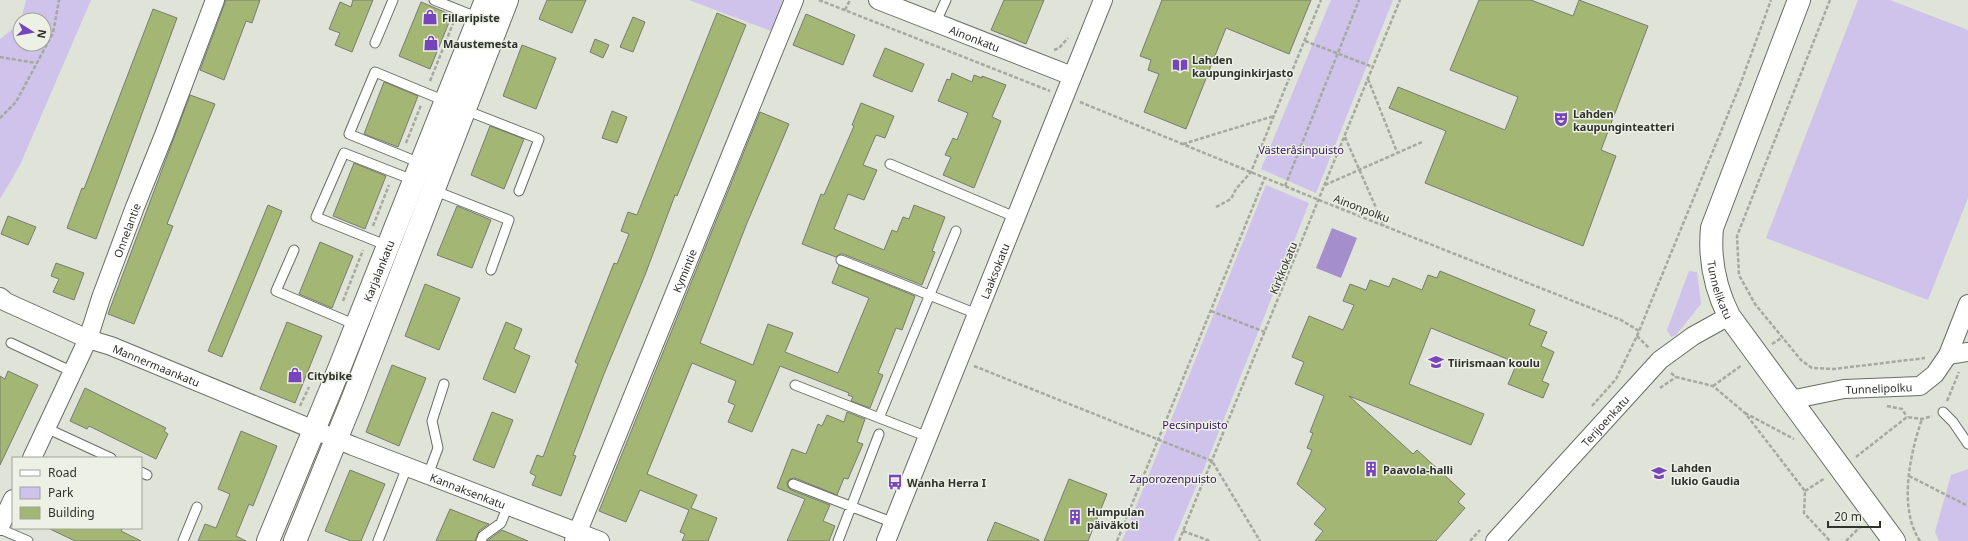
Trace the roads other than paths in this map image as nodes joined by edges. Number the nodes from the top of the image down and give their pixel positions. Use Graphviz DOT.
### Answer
graph roads {
  1 [pos="215,0"];
  2 [pos="393,0"];
  3 [pos="434,0"];
  4 [pos="507,0"];
  5 [pos="794,0"];
  6 [pos="878,0"];
  7 [pos="946,0"];
  8 [pos="1103,0"];
  9 [pos="1799,0"];
  10 [pos="481,5"];
  11 [pos="936,24"];
  12 [pos="375,43"];
  13 [pos="1072,76"];
  14 [pos="445,101"];
  15 [pos="465,110"];
  16 [pos="890,164"];
  17 [pos="407,168"];
  18 [pos="433,190"];
  19 [pos="519,191"];
  20 [pos="1016,217"];
  21 [pos="956,231"];
  22 [pos="378,242"];
  23 [pos="294,250"];
  24 [pos="840,260"];
  25 [pos="490,270"];
  26 [pos="930,295"];
  27 [pos="0,297"];
  28 [pos="1968,304"];
  29 [pos="977,314"];
  30 [pos="1729,316"];
  31 [pos="347,321"];
  32 [pos="88,339"];
  33 [pos="11,343"];
  34 [pos="1967,352"];
  35 [pos="1948,355"];
  36 [pos="72,372"];
  37 [pos="444,384"];
  38 [pos="795,385"];
  39 [pos="1790,400"];
  40 [pos="1943,412"];
  41 [pos="879,418"];
  42 [pos="46,428"];
  43 [pos="314,429"];
  44 [pos="879,434"];
  45 [pos="928,437"];
  46 [pos="337,438"];
  47 [pos="1968,444"];
  48 [pos="32,457"];
  49 [pos="109,457"];
  50 [pos="408,467"];
  51 [pos="428,475"];
  52 [pos="794,484"];
  53 [pos="12,501"];
  54 [pos="508,506"];
  55 [pos="197,507"];
  56 [pos="851,507"];
  57 [pos="894,522"];
  58 [pos="0,528"];
  59 [pos="576,537"];
  60 [pos="28,541"];
  61 [pos="183,541"];
  62 [pos="268,541"];
  63 [pos="295,541"];
  64 [pos="378,541"];
  65 [pos="481,541"];
  66 [pos="600,541"];
  67 [pos="838,541"];
  68 [pos="886,541"];
  69 [pos="1495,541"];
  70 [pos="1894,541"];
  1 -- 32 [label="street, Onnelantie"];
  2 -- 12 [label="lane"];
  3 -- 10 [label="lane"];
  4 -- 15 [label="main road, Karjalankatu"];
  5 -- 59 [label="street, Kymintie"];
  6 -- 11 [label="street, Ainonkatu"];
  7 -- 11 [label="lane"];
  8 -- 13 [label="street, Laaksokatu"];
  9 -- 30 [label="main road, Tunnelikatu"];
  10 -- 14 [label="main road, Karjalankatu"];
  11 -- 13 [label="street, Ainonkatu"];
  13 -- 20 [label="street, Laaksokatu"];
  14 -- 17 [label="main road, Karjalankatu"];
  14 -- 17 [label="lane"];
  15 -- 18 [label="main road, Karjalankatu"];
  15 -- 19 [label="lane"];
  16 -- 20 [label="lane"];
  17 -- 22 [label="main road, Karjalankatu"];
  17 -- 22 [label="lane"];
  18 -- 25 [label="lane"];
  18 -- 46 [label="main road, Karjalankatu"];
  20 -- 29 [label="street, Laaksokatu"];
  21 -- 26 [label="lane"];
  22 -- 31 [label="main road, Karjalankatu"];
  23 -- 31 [label="lane"];
  24 -- 26 [label="lane"];
  26 -- 29 [label="lane"];
  26 -- 41 [label="lane"];
  27 -- 32 [label="street, Mannermaankatu"];
  28 -- 35 [label="street, Tunnelipolku"];
  29 -- 45 [label="street, Laaksokatu"];
  30 -- 39 [label="main road, Tunnelikatu"];
  30 -- 69 [label="street, Terijoenkatu"];
  31 -- 43 [label="main road, Karjalankatu"];
  32 -- 36 [label="street, Onnelantie"];
  32 -- 43 [label="street, Mannermaankatu"];
  33 -- 36 [label="lane"];
  34 -- 35 [label="street"];
  35 -- 39 [label="street, Tunnelipolku"];
  36 -- 42 [label="street, Onnelantie"];
  37 -- 51 [label="lane"];
  38 -- 41 [label="lane"];
  39 -- 70 [label="main road, Tunnelikatu"];
  40 -- 47 [label="lane"];
  41 -- 45 [label="lane"];
  42 -- 48 [label="street, Onnelantie"];
  42 -- 49 [label="lane"];
  43 -- 46 [label="street, Mannermaankatu"];
  43 -- 62 [label="main road, Karjalankatu"];
  44 -- 56 [label="lane"];
  45 -- 57 [label="street, Laaksokatu"];
  46 -- 50 [label="street, Kannaksenkatu"];
  46 -- 63 [label="main road, Karjalankatu"];
  50 -- 51 [label="street, Kannaksenkatu"];
  50 -- 64 [label="lane"];
  51 -- 54 [label="street, Kannaksenkatu"];
  52 -- 56 [label="lane"];
  53 -- 58 [label="street"];
  54 -- 59 [label="street, Kannaksenkatu"];
  54 -- 65 [label="lane"];
  55 -- 61 [label="lane"];
  56 -- 57 [label="lane"];
  56 -- 67 [label="lane"];
  57 -- 68 [label="street, Laaksokatu"];
  58 -- 60 [label="lane"];
  59 -- 66 [label="street, Kannaksenkatu"];
}
